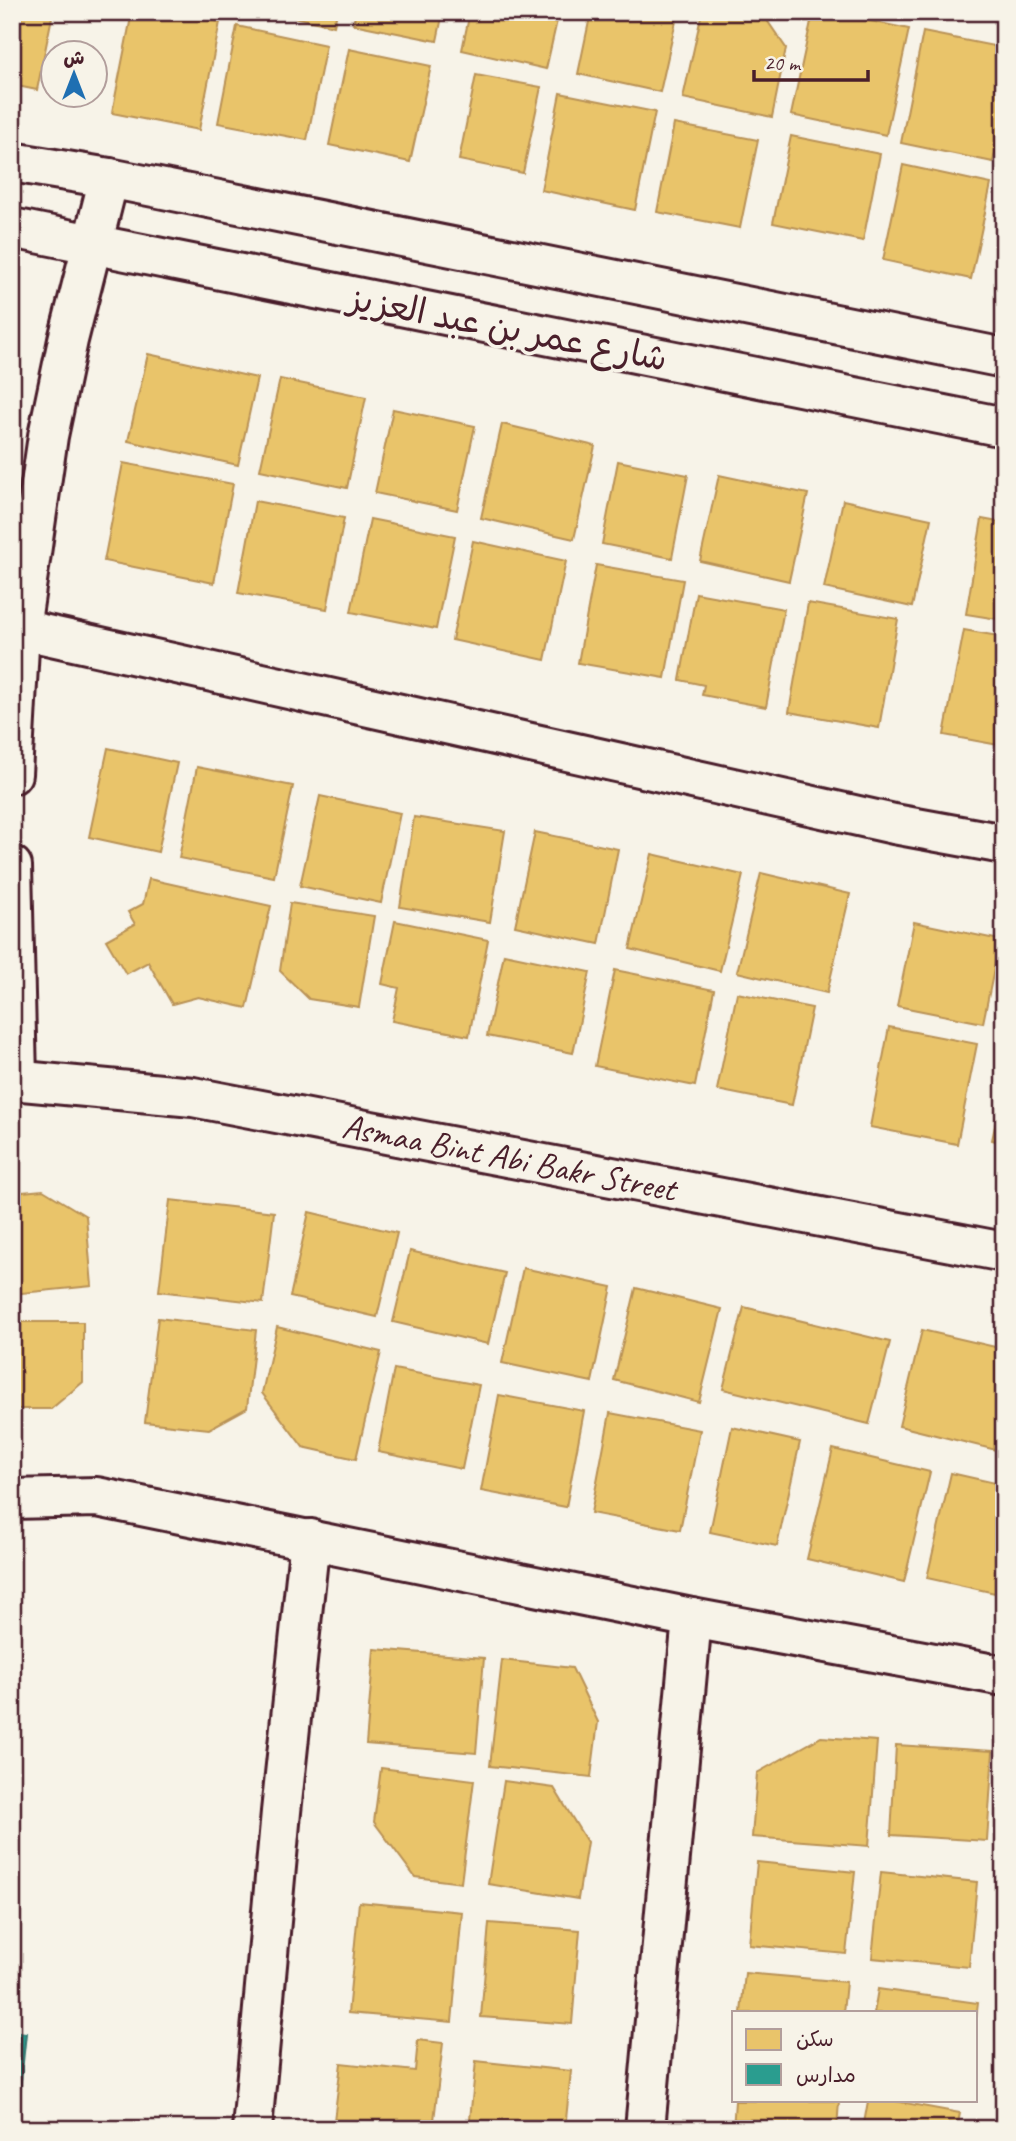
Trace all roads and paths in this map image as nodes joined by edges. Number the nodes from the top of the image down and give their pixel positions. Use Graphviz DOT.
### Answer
graph roads {
  1 [pos="12,162"];
  2 [pos="109,178"];
  3 [pos="12,228"];
  4 [pos="93,245"];
  5 [pos="1004,358"];
  6 [pos="1004,427"];
  7 [pos="20,629"];
  8 [pos="12,774"];
  9 [pos="1004,844"];
  10 [pos="12,866"];
  11 [pos="15,1079"];
  12 [pos="1004,1252"];
  13 [pos="12,1499"];
  14 [pos="310,1539"];
  15 [pos="692,1618"];
  16 [pos="1004,1676"];
  17 [pos="252,2129"];
  18 [pos="645,2129"];
  1 -- 2 [label="street"];
  2 -- 4 [label="street"];
  2 -- 5 [label="street"];
  3 -- 4 [label="street, شارع عمر بن عبد العزيز"];
  4 -- 6 [label="street, شارع عمر بن عبد العزيز"];
  4 -- 7 [label="street"];
  7 -- 8 [label="street"];
  7 -- 9 [label="street"];
  10 -- 11 [label="street"];
  11 -- 12 [label="street, Asmaa Bint Abi Bakr Street"];
  13 -- 14 [label="street"];
  14 -- 15 [label="street"];
  14 -- 17 [label="street"];
  15 -- 16 [label="street"];
  15 -- 18 [label="street"];
}
